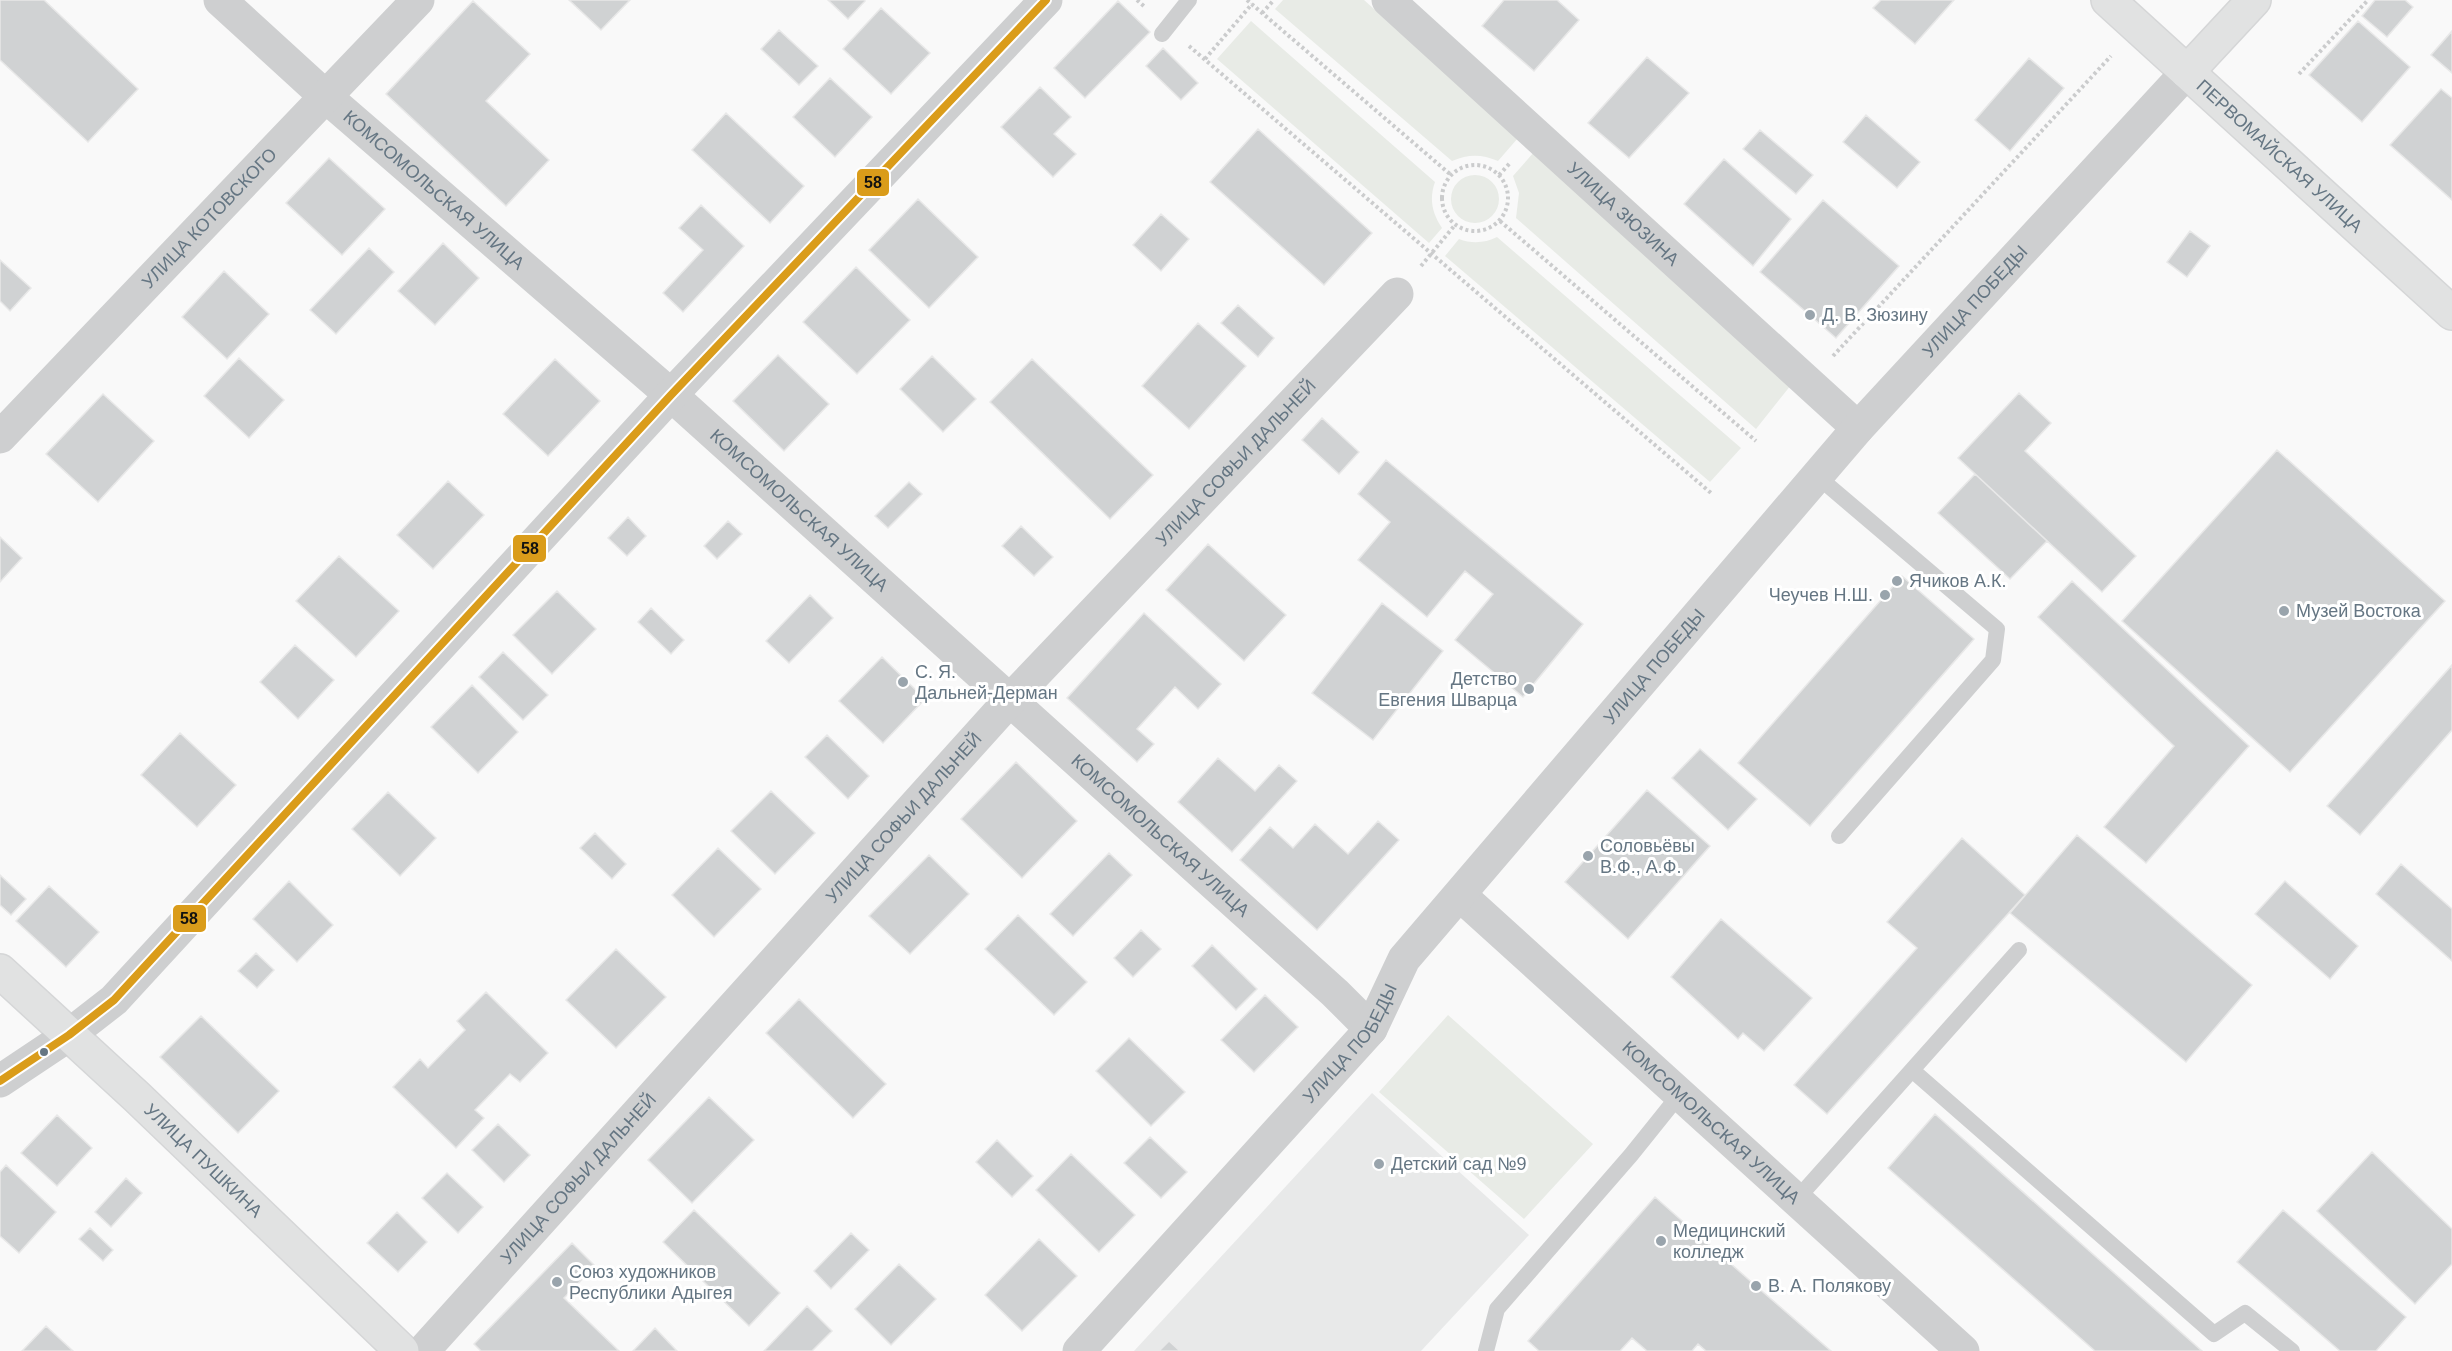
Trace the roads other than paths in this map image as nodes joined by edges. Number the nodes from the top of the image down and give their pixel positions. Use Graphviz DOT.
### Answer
graph roads {
  1 [pos="220,0"];
  2 [pos="418,0"];
  3 [pos="1046,0"];
  4 [pos="1189,0"];
  5 [pos="1388,0"];
  6 [pos="2109,0"];
  7 [pos="2253,0"];
  8 [pos="1165,31"];
  9 [pos="2187,72"];
  10 [pos="325,96"];
  11 [pos="1397,294"];
  12 [pos="2449,305"];
  13 [pos="671,395"];
  14 [pos="1858,428"];
  15 [pos="0,437"];
  16 [pos="1817,476"];
  17 [pos="1010,700"];
  18 [pos="1839,836"];
  19 [pos="1460,895"];
  20 [pos="2019,950"];
  21 [pos="0,971"];
  22 [pos="1371,1029"];
  23 [pos="69,1035"];
  24 [pos="1912,1070"];
  25 [pos="0,1081"];
  26 [pos="1680,1094"];
  27 [pos="1796,1200"];
  28 [pos="402,1351"];
  29 [pos="423,1351"];
  30 [pos="1079,1351"];
  31 [pos="1486,1351"];
  32 [pos="1964,1351"];
  33 [pos="2292,1351"];
  1 -- 10 [label="street, КОМСОМОЛЬСКАЯ УЛИЦА"];
  2 -- 10 [label="street, УЛИЦА КОТОВСКОГО"];
  3 -- 13 [label="street"];
  4 -- 8 [label="lane"];
  5 -- 14 [label="street, УЛИЦА ЗЮЗИНА"];
  6 -- 9 [label="street, ПЕРВОМАЙСКАЯ УЛИЦА"];
  7 -- 9 [label="street, УЛИЦА ПОБЕДЫ"];
  9 -- 12 [label="street, ПЕРВОМАЙСКАЯ УЛИЦА"];
  9 -- 14 [label="street, УЛИЦА ПОБЕДЫ"];
  10 -- 13 [label="street, КОМСОМОЛЬСКАЯ УЛИЦА"];
  10 -- 15 [label="street, УЛИЦА КОТОВСКОГО"];
  11 -- 17 [label="street, УЛИЦА СОФЬИ ДАЛЬНЕЙ"];
  13 -- 17 [label="street, КОМСОМОЛЬСКАЯ УЛИЦА"];
  13 -- 23 [label="street"];
  14 -- 16 [label="street, УЛИЦА ПОБЕДЫ"];
  16 -- 18 [label="lane"];
  16 -- 19 [label="street, УЛИЦА ПОБЕДЫ"];
  17 -- 22 [label="street, КОМСОМОЛЬСКАЯ УЛИЦА"];
  17 -- 29 [label="street, УЛИЦА СОФЬИ ДАЛЬНЕЙ"];
  19 -- 22 [label="street, УЛИЦА ПОБЕДЫ"];
  19 -- 26 [label="street, КОМСОМОЛЬСКАЯ УЛИЦА"];
  20 -- 24 [label="lane"];
  21 -- 23 [label="street, УЛИЦА ПУШКИНА"];
  22 -- 30 [label="street, УЛИЦА ПОБЕДЫ"];
  23 -- 25 [label="street"];
  23 -- 28 [label="street, УЛИЦА ПУШКИНА"];
  24 -- 27 [label="lane"];
  24 -- 33 [label="lane"];
  26 -- 27 [label="street, КОМСОМОЛЬСКАЯ УЛИЦА"];
  26 -- 31 [label="lane"];
  27 -- 32 [label="street, КОМСОМОЛЬСКАЯ УЛИЦА"];
}
